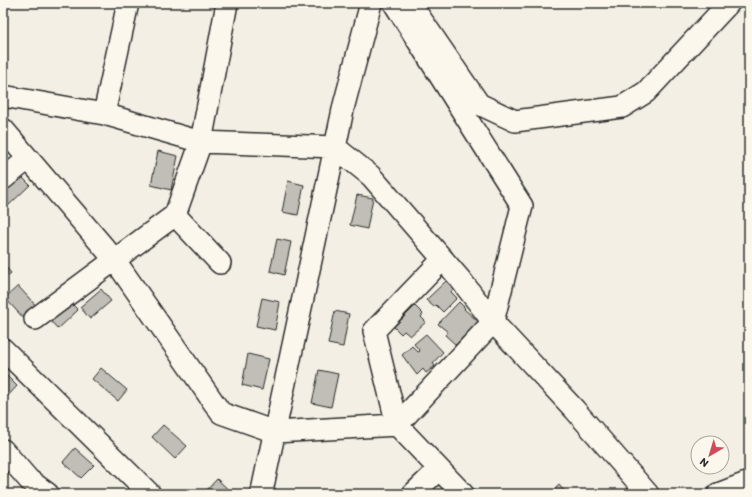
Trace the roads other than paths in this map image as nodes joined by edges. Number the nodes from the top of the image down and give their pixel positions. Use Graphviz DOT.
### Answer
graph roads {
  1 [pos="128,3"];
  2 [pos="228,3"];
  3 [pos="371,3"];
  4 [pos="394,3"];
  5 [pos="410,3"];
  6 [pos="729,3"];
  7 [pos="3,96"];
  8 [pos="104,114"];
  9 [pos="3,129"];
  10 [pos="201,142"];
  11 [pos="335,147"];
  12 [pos="28,158"];
  13 [pos="3,178"];
  14 [pos="175,215"];
  15 [pos="114,259"];
  16 [pos="443,259"];
  17 [pos="220,263"];
  18 [pos="35,319"];
  19 [pos="493,322"];
  20 [pos="3,349"];
  21 [pos="397,424"];
  22 [pos="274,432"];
  23 [pos="3,450"];
  24 [pos="439,469"];
  25 [pos="749,482"];
  26 [pos="48,494"];
  27 [pos="150,494"];
  28 [pos="265,494"];
  29 [pos="413,494"];
  30 [pos="463,494"];
  31 [pos="648,494"];
  32 [pos="718,494"];
  1 -- 8 [label="street"];
  2 -- 10 [label="street"];
  3 -- 11 [label="street"];
  4 -- 19 [label="street"];
  5 -- 6 [label="street"];
  7 -- 8 [label="street"];
  8 -- 10 [label="street"];
  9 -- 12 [label="street"];
  10 -- 11 [label="street"];
  10 -- 14 [label="street"];
  11 -- 16 [label="street"];
  11 -- 22 [label="street"];
  12 -- 13 [label="street"];
  12 -- 15 [label="street"];
  14 -- 15 [label="street"];
  14 -- 17 [label="street"];
  15 -- 18 [label="street"];
  15 -- 22 [label="street"];
  16 -- 19 [label="street"];
  16 -- 21 [label="street"];
  19 -- 21 [label="street"];
  19 -- 31 [label="street"];
  20 -- 27 [label="street"];
  21 -- 22 [label="street"];
  21 -- 24 [label="street"];
  22 -- 28 [label="street"];
  23 -- 26 [label="street"];
  24 -- 29 [label="street"];
  24 -- 30 [label="street"];
  25 -- 32 [label="street"];
}
